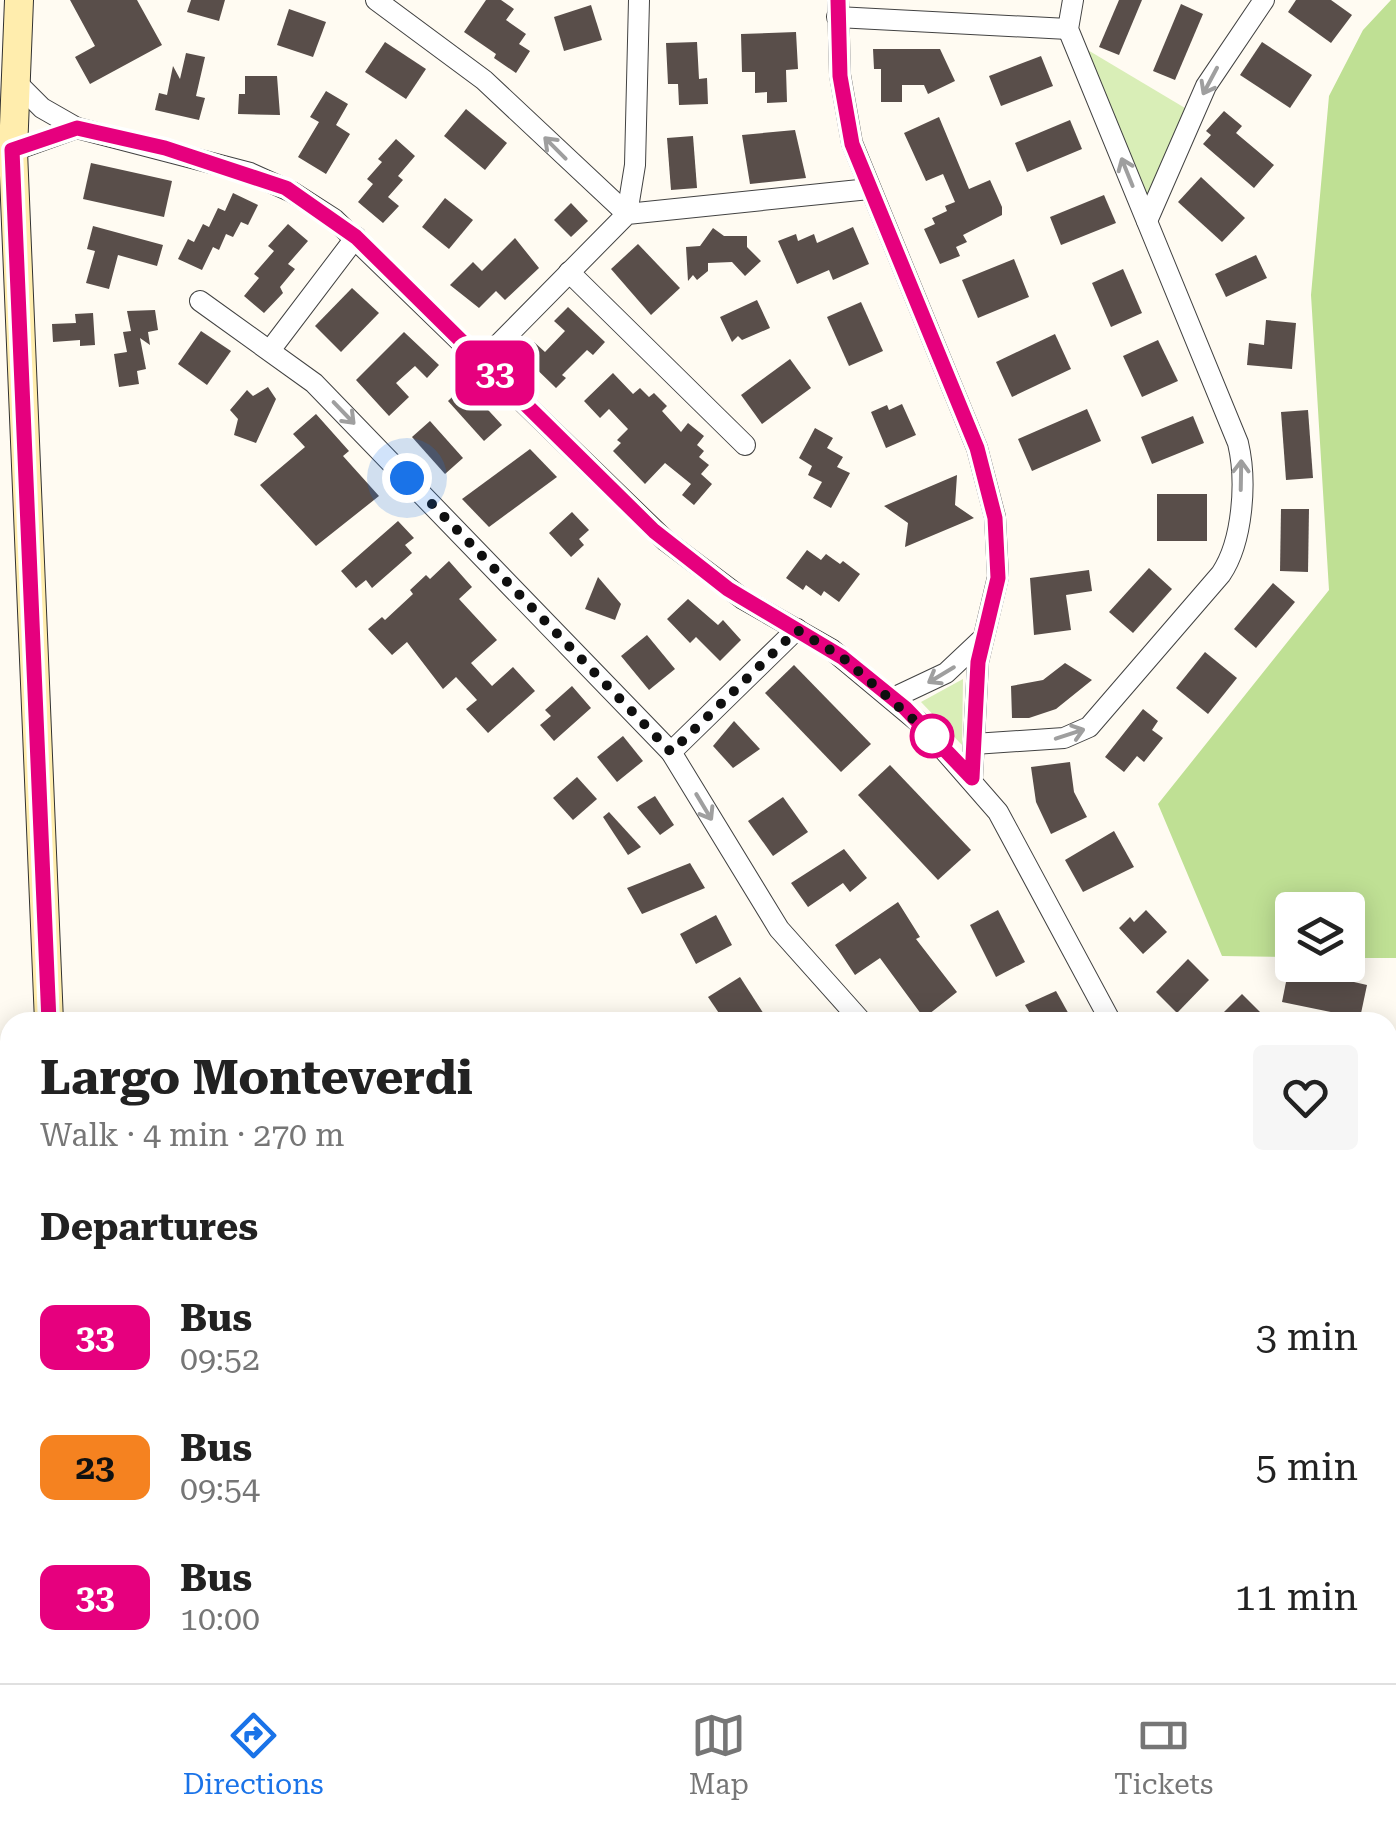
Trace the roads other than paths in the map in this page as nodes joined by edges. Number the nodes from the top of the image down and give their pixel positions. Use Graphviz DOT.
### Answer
graph roads {
  1 [pos="19,0"];
  2 [pos="377,0"];
  3 [pos="638,0"];
  4 [pos="1073,0"];
  5 [pos="1264,0"];
  6 [pos="838,8"];
  7 [pos="1068,29"];
  8 [pos="13,92"];
  9 [pos="77,128"];
  10 [pos="12,150"];
  11 [pos="869,189"];
  12 [pos="627,214"];
  13 [pos="1147,221"];
  14 [pos="356,237"];
  15 [pos="570,272"];
  16 [pos="200,301"];
  17 [pos="271,349"];
  18 [pos="483,360"];
  19 [pos="745,445"];
  20 [pos="797,630"];
  21 [pos="982,639"];
  22 [pos="893,698"];
  23 [pos="974,744"];
  24 [pos="671,752"];
  25 [pos="972,778"];
  26 [pos="49,1012"];
  27 [pos="853,1012"];
  28 [pos="1106,1012"];
  1 -- 8 [label="main road"];
  12 -- 2 [label="street, one-way"];
  3 -- 12 [label="street"];
  4 -- 7 [label="street"];
  5 -- 13 [label="street, one-way"];
  6 -- 7 [label="street"];
  6 -- 11 [label="street"];
  13 -- 7 [label="street, one-way"];
  8 -- 9 [label="street"];
  8 -- 10 [label="main road"];
  9 -- 10 [label="street"];
  9 -- 14 [label="street"];
  10 -- 26 [label="main road"];
  11 -- 12 [label="street"];
  11 -- 21 [label="street"];
  12 -- 15 [label="street"];
  23 -- 13 [label="street, one-way"];
  14 -- 17 [label="street"];
  14 -- 18 [label="street"];
  15 -- 18 [label="street"];
  15 -- 19 [label="street"];
  16 -- 17 [label="street"];
  17 -- 24 [label="street, one-way"];
  18 -- 20 [label="street"];
  20 -- 22 [label="street"];
  20 -- 24 [label="street"];
  21 -- 22 [label="street, one-way"];
  21 -- 23 [label="street"];
  22 -- 25 [label="street"];
  23 -- 25 [label="street"];
  24 -- 27 [label="street, one-way"];
  25 -- 28 [label="street"];
}
